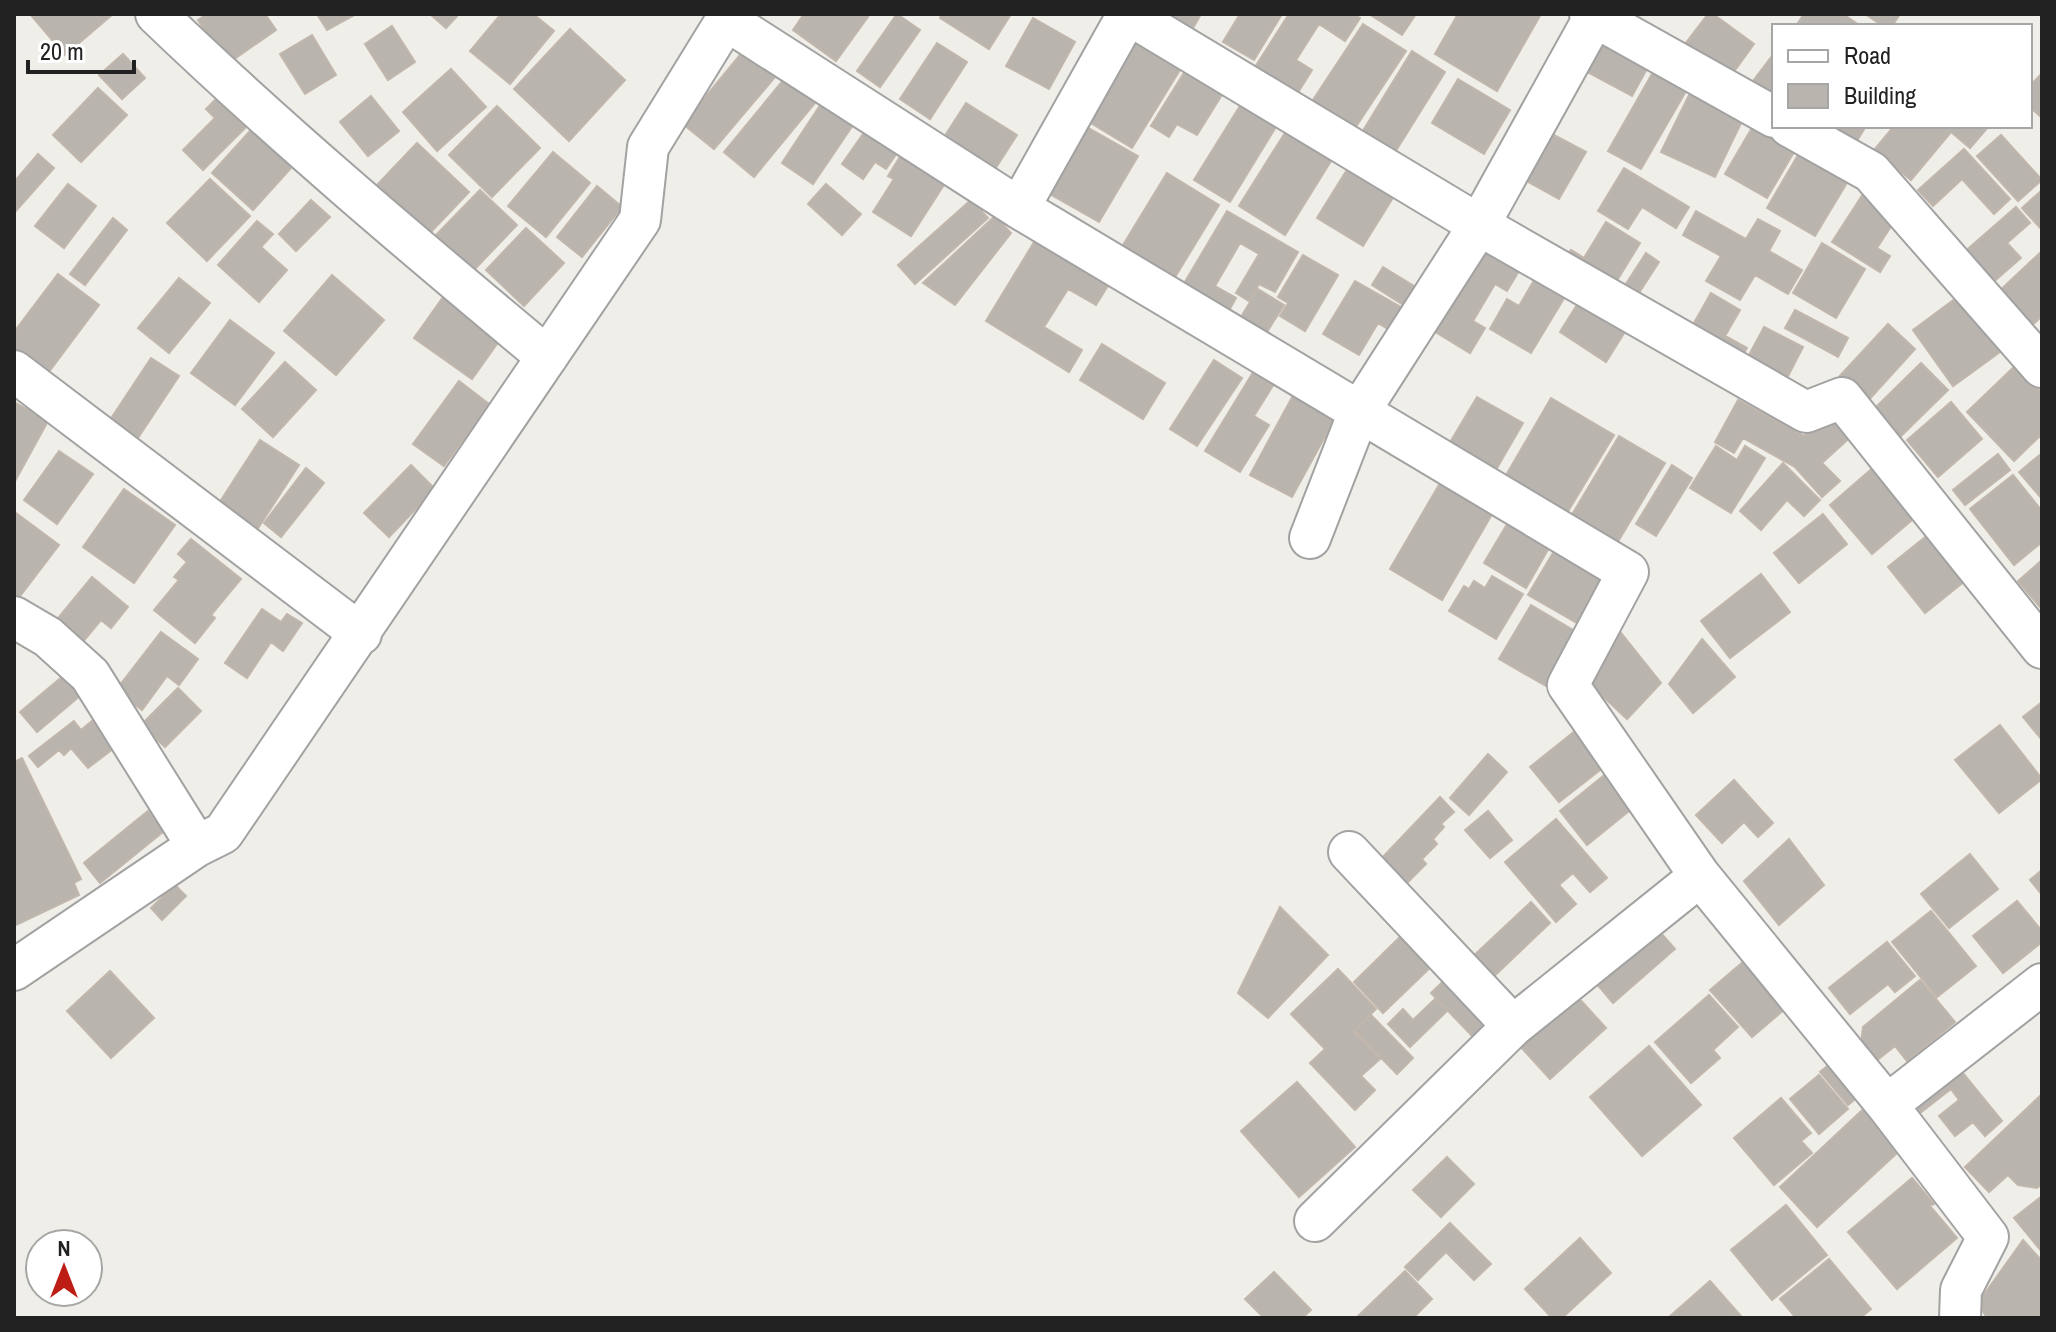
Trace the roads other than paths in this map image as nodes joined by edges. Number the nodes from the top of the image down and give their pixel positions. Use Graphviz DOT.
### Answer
graph roads {
  1 [pos="156,14"];
  2 [pos="1128,14"];
  3 [pos="1593,15"];
  4 [pos="728,17"];
  5 [pos="1772,116"];
  6 [pos="1793,128"];
  7 [pos="1019,208"];
  8 [pos="1479,225"];
  9 [pos="547,357"];
  10 [pos="2042,367"];
  11 [pos="14,371"];
  12 [pos="1359,412"];
  13 [pos="1310,538"];
  14 [pos="14,617"];
  15 [pos="361,634"];
  16 [pos="2042,648"];
  17 [pos="197,846"];
  18 [pos="1349,852"];
  19 [pos="1700,876"];
  20 [pos="14,970"];
  21 [pos="2042,984"];
  22 [pos="1513,1026"];
  23 [pos="1887,1105"];
  24 [pos="1315,1221"];
  25 [pos="1960,1318"];
  1 -- 9 [label="street"];
  2 -- 7 [label="street"];
  2 -- 8 [label="street"];
  3 -- 5 [label="street"];
  3 -- 8 [label="street"];
  4 -- 7 [label="street"];
  4 -- 9 [label="street"];
  6 -- 10 [label="street"];
  7 -- 12 [label="street"];
  8 -- 12 [label="street"];
  8 -- 16 [label="street"];
  9 -- 15 [label="street"];
  11 -- 15 [label="street"];
  12 -- 13 [label="street"];
  12 -- 19 [label="street"];
  14 -- 17 [label="street"];
  15 -- 17 [label="street"];
  17 -- 20 [label="street"];
  18 -- 22 [label="street"];
  19 -- 22 [label="street"];
  19 -- 23 [label="street"];
  21 -- 23 [label="street"];
  22 -- 24 [label="street"];
  23 -- 25 [label="street"];
}
